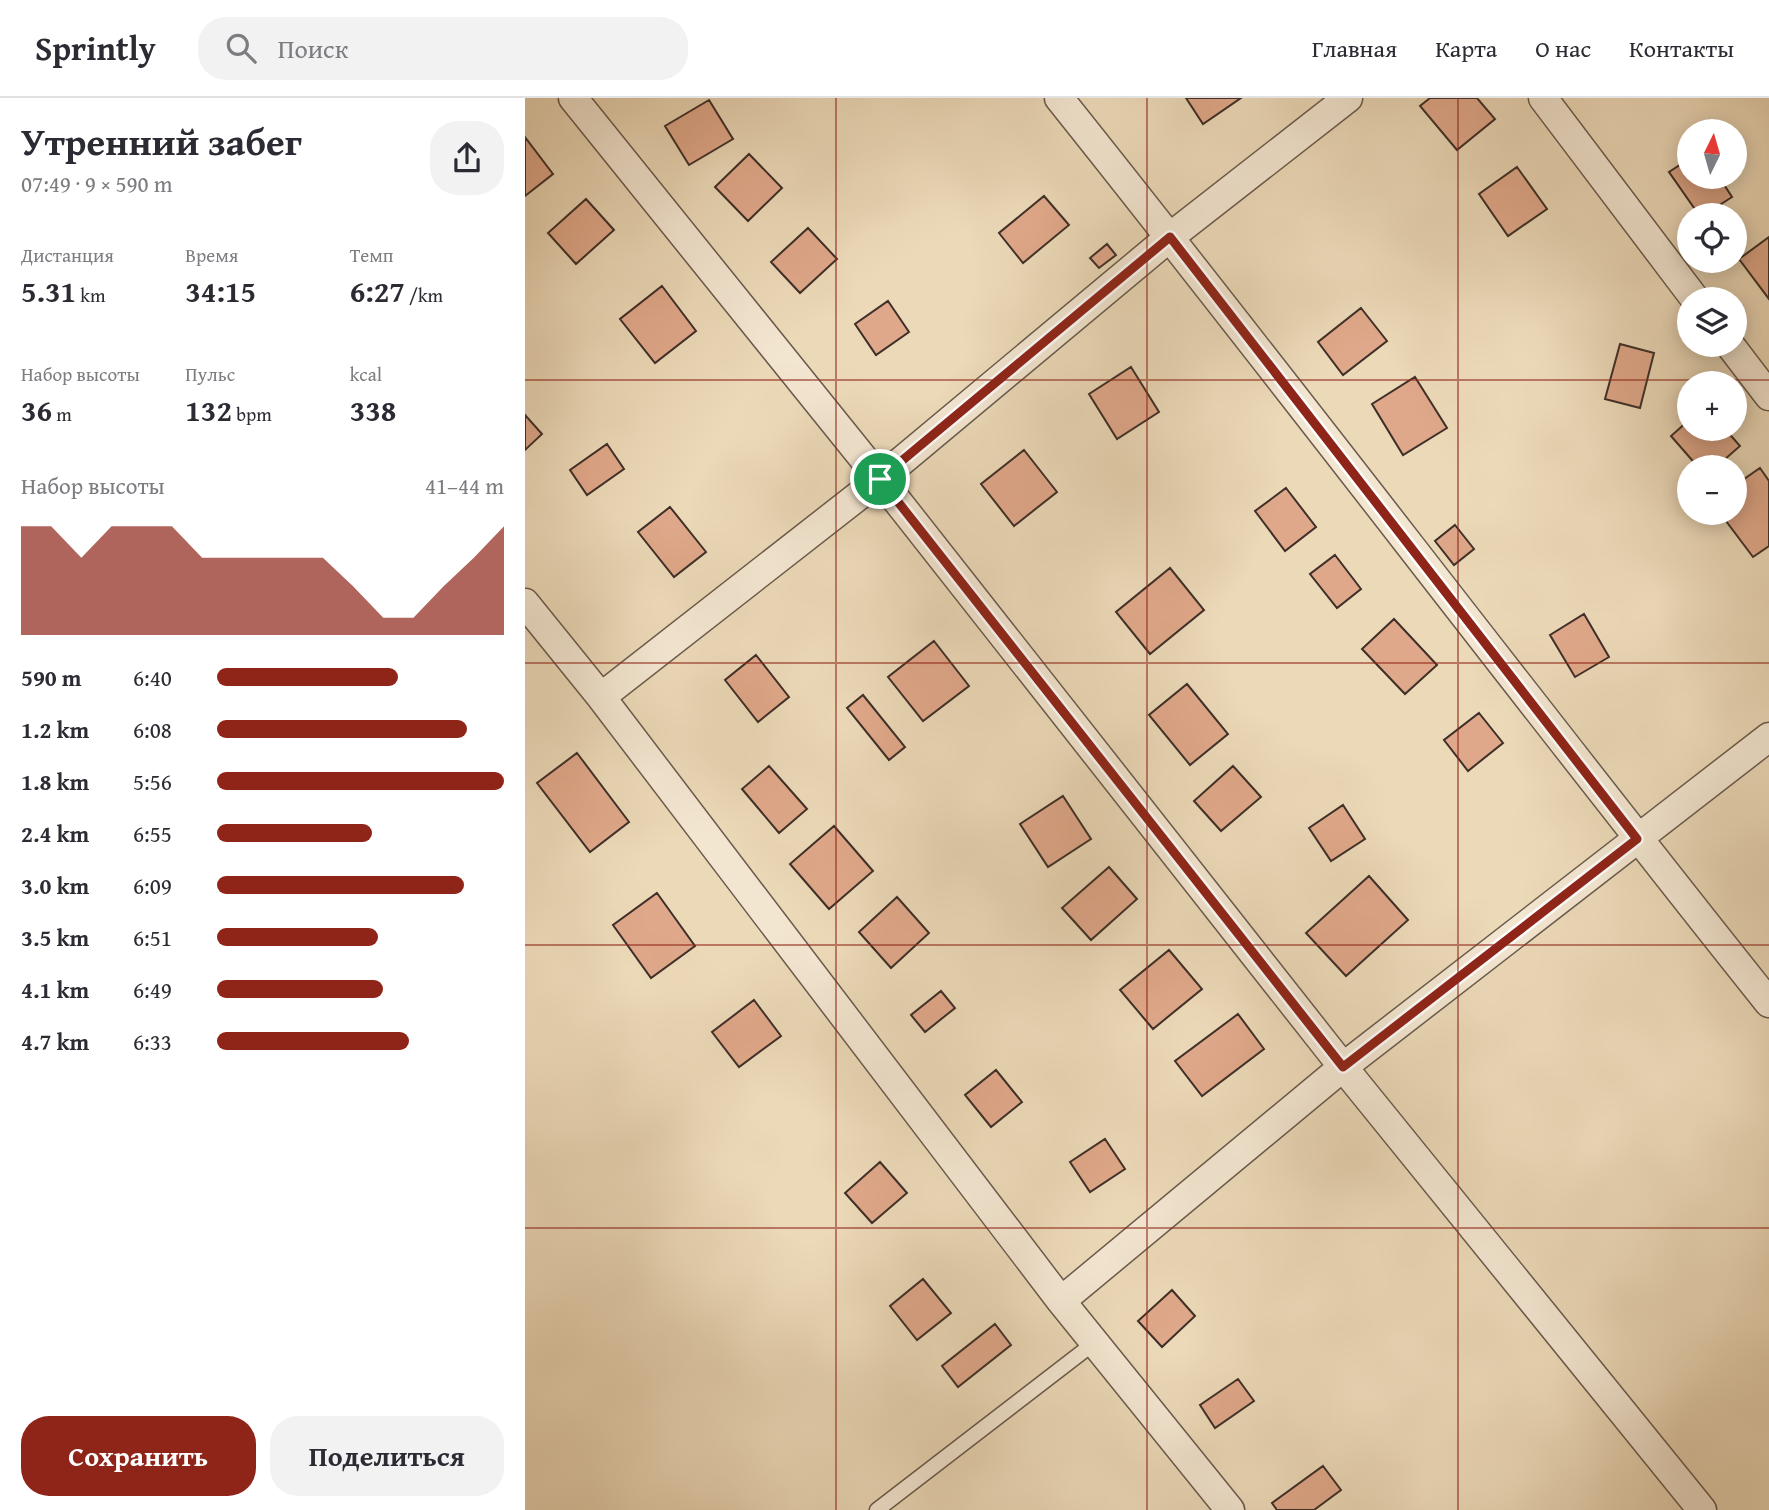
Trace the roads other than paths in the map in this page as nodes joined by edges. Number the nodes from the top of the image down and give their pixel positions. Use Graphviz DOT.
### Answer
graph roads {
  1 [pos="573,98"];
  2 [pos="1059,98"];
  3 [pos="1348,98"];
  4 [pos="1543,98"];
  5 [pos="1170,237"];
  6 [pos="1686,287"];
  7 [pos="1739,357"];
  8 [pos="1769,396"];
  9 [pos="880,479"];
  10 [pos="525,603"];
  11 [pos="601,697"];
  12 [pos="1769,737"];
  13 [pos="1637,839"];
  14 [pos="1769,1003"];
  15 [pos="1343,1067"];
  16 [pos="1061,1301"];
  17 [pos="1094,1343"];
  18 [pos="877,1510"];
  19 [pos="1230,1510"];
  20 [pos="1702,1510"];
  1 -- 9 [label="street"];
  2 -- 5 [label="street"];
  3 -- 5 [label="street"];
  4 -- 6 [label="street"];
  5 -- 9 [label="street"];
  5 -- 13 [label="street"];
  7 -- 8 [label="street"];
  9 -- 11 [label="street"];
  9 -- 15 [label="street"];
  10 -- 11 [label="street"];
  11 -- 16 [label="street"];
  12 -- 13 [label="street"];
  13 -- 14 [label="street"];
  13 -- 15 [label="street"];
  15 -- 16 [label="street"];
  15 -- 20 [label="street"];
  16 -- 17 [label="street"];
  17 -- 18 [label="lane"];
  17 -- 19 [label="street"];
}
